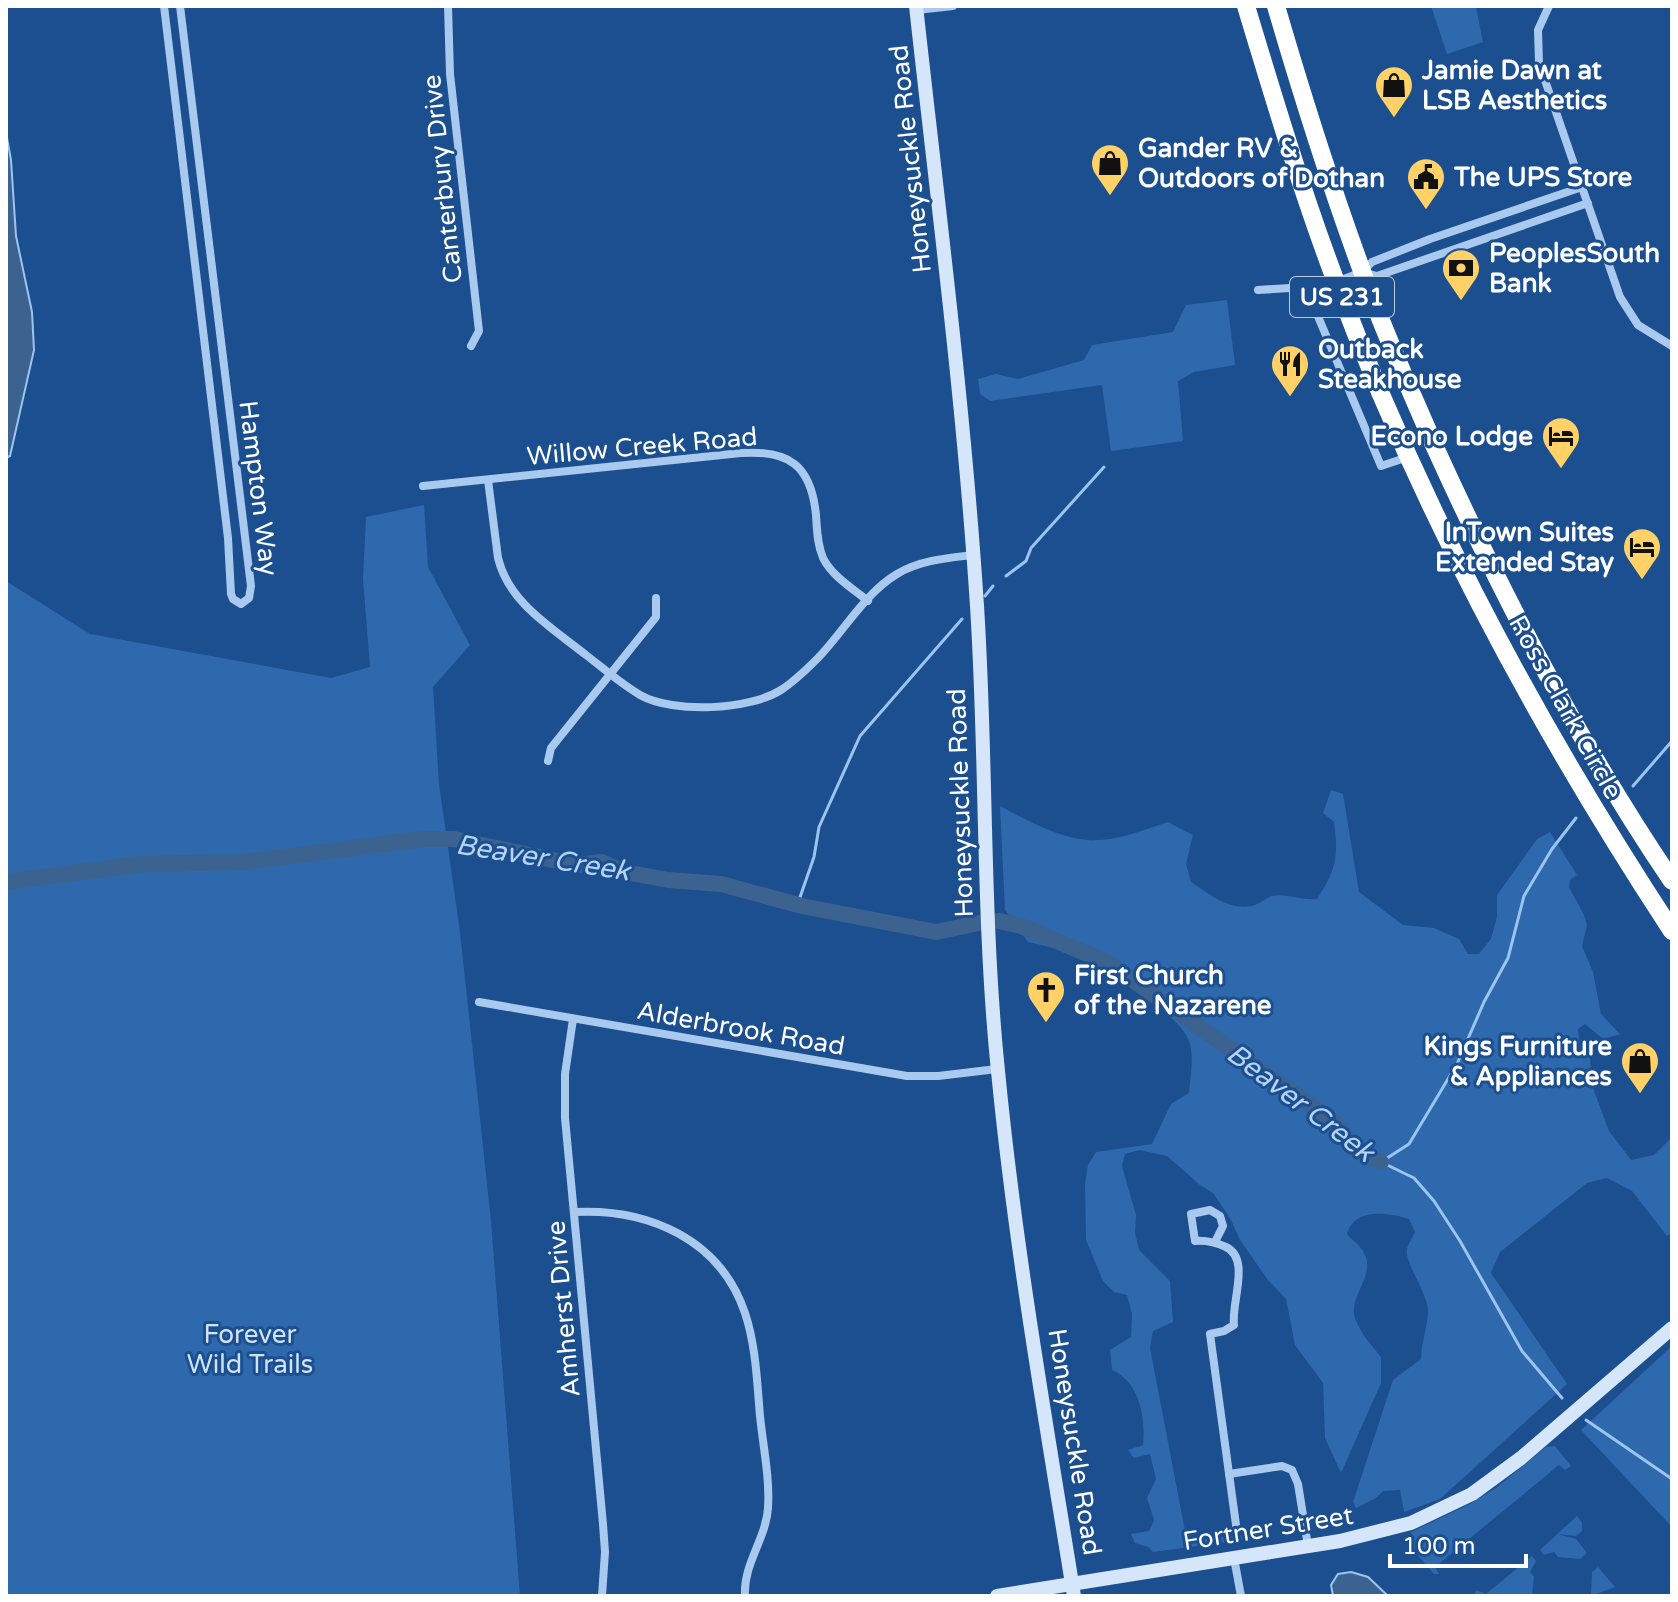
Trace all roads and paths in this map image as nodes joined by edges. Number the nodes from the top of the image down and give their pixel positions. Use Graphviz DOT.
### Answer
graph roads {
  1 [pos="164,6"];
  2 [pos="180,6"];
  3 [pos="448,6"];
  4 [pos="953,6"];
  5 [pos="1246,6"];
  6 [pos="1276,6"];
  7 [pos="1549,6"];
  8 [pos="916,8"];
  9 [pos="1582,187"];
  10 [pos="1588,203"];
  11 [pos="1362,272"];
  12 [pos="1336,282"];
  13 [pos="1306,288"];
  14 [pos="1258,290"];
  15 [pos="471,346"];
  16 [pos="1672,346"];
  17 [pos="1408,457"];
  18 [pos="488,480"];
  19 [pos="423,486"];
  20 [pos="973,555"];
  21 [pos="656,598"];
  22 [pos="868,601"];
  23 [pos="1510,663"];
  24 [pos="611,674"];
  25 [pos="1549,675"];
  26 [pos="1533,704"];
  27 [pos="1576,724"];
  28 [pos="548,761"];
  29 [pos="1672,881"];
  30 [pos="1672,931"];
  31 [pos="479,1002"];
  32 [pos="573,1019"];
  33 [pos="997,1069"];
  34 [pos="574,1212"];
  35 [pos="1215,1242"];
  36 [pos="1672,1328"];
  37 [pos="1229,1474"];
  38 [pos="1236,1525"];
  39 [pos="1308,1546"];
  40 [pos="1234,1558"];
  41 [pos="1073,1590"];
  42 [pos="602,1596"];
  43 [pos="745,1596"];
  44 [pos="997,1596"];
  45 [pos="1241,1596"];
  1 -- 2 [label="street, Hampton Way"];
  3 -- 15 [label="street, Canterbury Drive"];
  4 -- 8 [label="street"];
  5 -- 12 [label="highway, Ross Clark Circle / US 231"];
  6 -- 11 [label="highway, Ross Clark Circle / US 231"];
  7 -- 9 [label="street"];
  8 -- 20 [label="main road, Honeysuckle Road"];
  9 -- 10 [label="street"];
  9 -- 11 [label="street"];
  10 -- 11 [label="street"];
  10 -- 16 [label="street"];
  11 -- 12 [label="street"];
  11 -- 25 [label="highway, Ross Clark Circle / US 231"];
  12 -- 13 [label="street"];
  12 -- 17 [label="highway, Ross Clark Circle / US 231"];
  13 -- 14 [label="street"];
  13 -- 17 [label="street"];
  17 -- 23 [label="highway, Ross Clark Circle / US 231"];
  18 -- 19 [label="street, Willow Creek Road"];
  18 -- 22 [label="street, Willow Creek Road"];
  18 -- 24 [label="street"];
  20 -- 22 [label="street"];
  20 -- 33 [label="main road, Honeysuckle Road"];
  21 -- 24 [label="street"];
  22 -- 24 [label="street"];
  23 -- 25 [label="highway"];
  23 -- 26 [label="highway, Ross Clark Circle / US 231"];
  24 -- 28 [label="street"];
  25 -- 27 [label="highway, Ross Clark Circle / US 231"];
  26 -- 27 [label="highway"];
  26 -- 30 [label="highway, Ross Clark Circle / US 231"];
  27 -- 29 [label="highway, Ross Clark Circle / US 231"];
  31 -- 32 [label="street, Alderbrook Road"];
  32 -- 33 [label="street, Alderbrook Road"];
  32 -- 34 [label="street, Amherst Drive"];
  33 -- 41 [label="main road, Honeysuckle Road"];
  34 -- 42 [label="street, Amherst Drive"];
  34 -- 43 [label="street"];
  35 -- 35 [label="street"];
  35 -- 37 [label="street"];
  36 -- 39 [label="main road, Fortner Street"];
  37 -- 38 [label="street"];
  37 -- 39 [label="street"];
  39 -- 40 [label="main road, Fortner Street"];
  40 -- 41 [label="main road, Fortner Street"];
  40 -- 45 [label="street"];
  41 -- 44 [label="main road, Fortner Street"];
}
